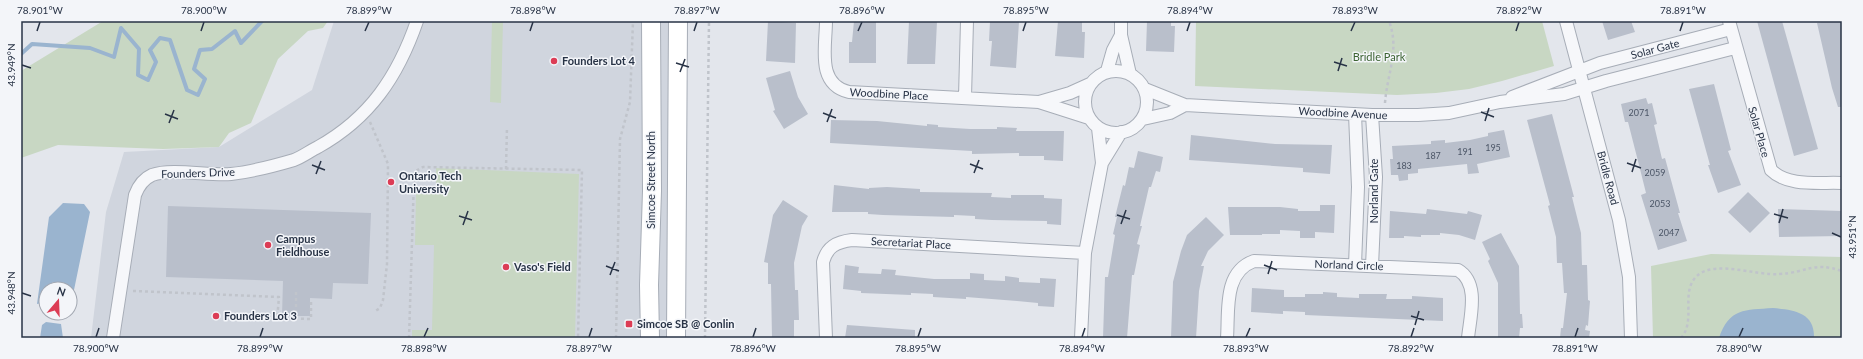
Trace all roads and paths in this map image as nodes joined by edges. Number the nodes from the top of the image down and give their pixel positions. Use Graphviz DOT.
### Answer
graph roads {
  1 [pos="416,21"];
  2 [pos="633,21"];
  3 [pos="651,21"];
  4 [pos="678,21"];
  5 [pos="709,21"];
  6 [pos="826,21"];
  7 [pos="967,21"];
  8 [pos="1121,21"];
  9 [pos="1389,21"];
  10 [pos="1566,21"];
  11 [pos="1730,25"];
  12 [pos="1120,35"];
  13 [pos="1735,48"];
  14 [pos="1580,70"];
  15 [pos="1107,71"];
  16 [pos="1130,74"];
  17 [pos="1090,84"];
  18 [pos="1584,88"];
  19 [pos="1145,89"];
  20 [pos="965,97"];
  21 [pos="1385,99"];
  22 [pos="1039,102"];
  23 [pos="1500,102"];
  24 [pos="1185,105"];
  25 [pos="1355,114"];
  26 [pos="1372,115"];
  27 [pos="1089,118"];
  28 [pos="1142,119"];
  29 [pos="370,122"];
  30 [pos="507,127"];
  31 [pos="1098,128"];
  32 [pos="1121,132"];
  33 [pos="1102,163"];
  34 [pos="506,169"];
  35 [pos="1842,183"];
  36 [pos="1086,253"];
  37 [pos="1355,265"];
  38 [pos="1372,266"];
  39 [pos="1842,271"];
  40 [pos="296,290"];
  41 [pos="133,291"];
  42 [pos="311,299"];
  43 [pos="374,312"];
  44 [pos="296,319"];
  45 [pos="113,338"];
  46 [pos="409,338"];
  47 [pos="578,338"];
  48 [pos="616,338"];
  49 [pos="650,338"];
  50 [pos="676,338"];
  51 [pos="705,338"];
  52 [pos="826,338"];
  53 [pos="1081,338"];
  54 [pos="1227,338"];
  55 [pos="1468,338"];
  56 [pos="1631,338"];
  57 [pos="1681,338"];
  1 -- 45 [label="street, Founders Drive"];
  2 -- 48 [label="path"];
  3 -- 49 [label="main road, Simcoe Street North"];
  4 -- 50 [label="main road"];
  5 -- 51 [label="path"];
  6 -- 20 [label="street, Woodbine Place"];
  7 -- 20 [label="street"];
  8 -- 12 [label="street"];
  9 -- 21 [label="path"];
  10 -- 14 [label="street, Bridle Road"];
  11 -- 13 [label="street, Solar Place"];
  11 -- 14 [label="street, Solar Gate"];
  12 -- 15 [label="street"];
  12 -- 16 [label="street"];
  13 -- 18 [label="street, Solar Gate"];
  13 -- 35 [label="street, Solar Place"];
  14 -- 18 [label="street, Bridle Road"];
  14 -- 23 [label="street, Woodbine Avenue"];
  15 -- 16 [label="street"];
  15 -- 17 [label="street"];
  16 -- 19 [label="street"];
  17 -- 22 [label="street, Woodbine Place"];
  17 -- 27 [label="street"];
  18 -- 23 [label="street, Woodbine Avenue"];
  18 -- 56 [label="street, Bridle Road"];
  19 -- 24 [label="street, Woodbine Avenue"];
  19 -- 28 [label="street"];
  20 -- 22 [label="street, Woodbine Place"];
  22 -- 27 [label="street, Woodbine Place"];
  23 -- 26 [label="street, Woodbine Avenue"];
  24 -- 25 [label="street, Woodbine Avenue"];
  24 -- 28 [label="street, Woodbine Avenue"];
  25 -- 26 [label="street, Woodbine Avenue"];
  25 -- 37 [label="street, Norland Gate"];
  26 -- 38 [label="street, Norland Gate"];
  27 -- 31 [label="street"];
  28 -- 32 [label="street"];
  29 -- 43 [label="path"];
  30 -- 34 [label="path"];
  31 -- 32 [label="street"];
  31 -- 33 [label="street"];
  32 -- 33 [label="street"];
  33 -- 36 [label="street"];
  34 -- 46 [label="path"];
  34 -- 47 [label="path"];
  36 -- 52 [label="street, Secretariat Place"];
  36 -- 53 [label="street"];
  37 -- 38 [label="street, Norland Circle"];
  37 -- 54 [label="street, Norland Circle"];
  38 -- 55 [label="street, Norland Circle"];
  39 -- 57 [label="path"];
  40 -- 44 [label="path"];
  41 -- 44 [label="path"];
  42 -- 44 [label="path"];
}
